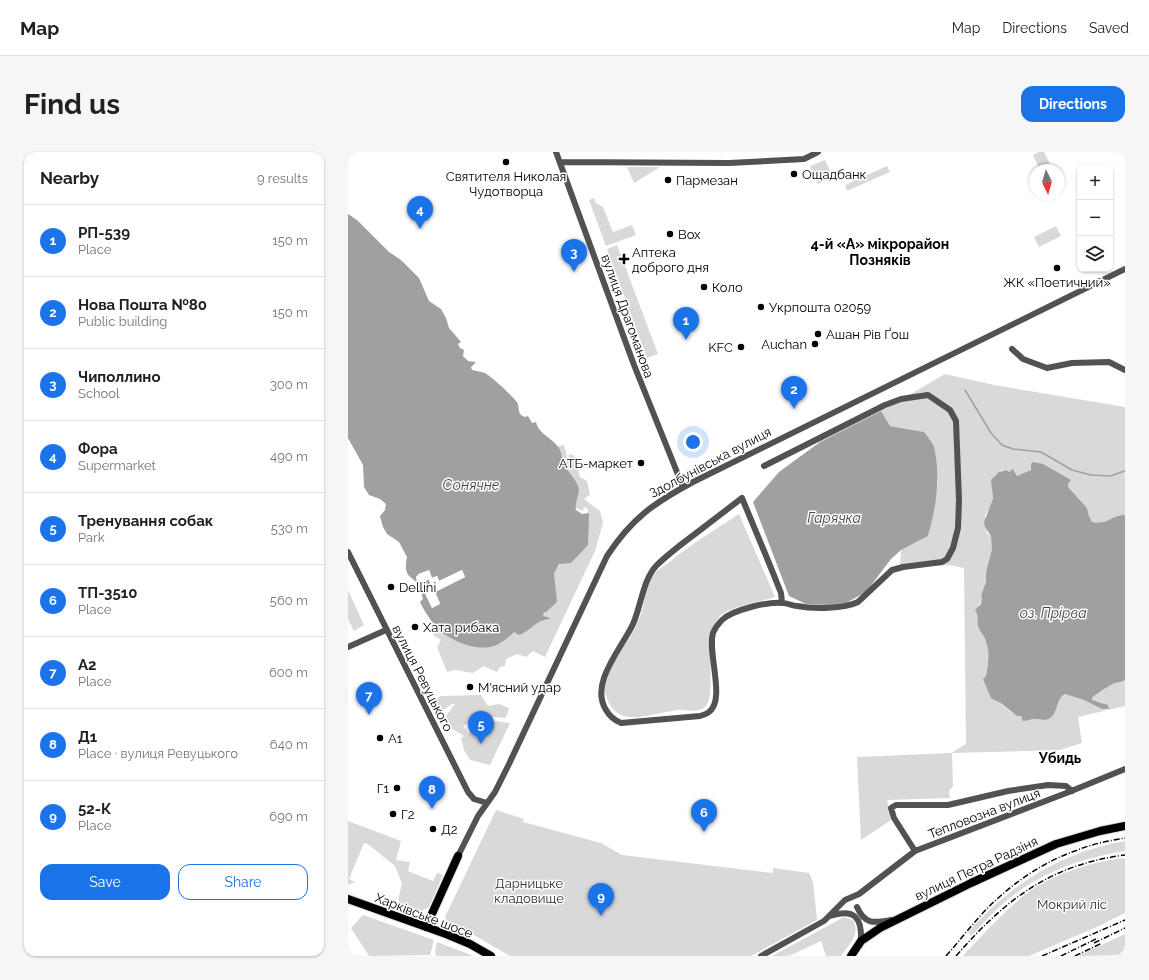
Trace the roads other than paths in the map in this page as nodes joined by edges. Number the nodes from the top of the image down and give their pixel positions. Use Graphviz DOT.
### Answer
graph roads {
  1 [pos="556,152"];
  2 [pos="818,152"];
  3 [pos="560,162"];
  4 [pos="1125,269"];
  5 [pos="1012,349"];
  6 [pos="1125,370"];
  7 [pos="764,466"];
  8 [pos="683,487"];
  9 [pos="348,553"];
  10 [pos="782,602"];
  11 [pos="386,630"];
  12 [pos="348,647"];
  13 [pos="1125,769"];
  14 [pos="1072,791"];
  15 [pos="487,803"];
  16 [pos="1125,826"];
  17 [pos="915,851"];
  18 [pos="458,856"];
  19 [pos="860,894"];
  20 [pos="348,899"];
  21 [pos="845,901"];
  22 [pos="857,905"];
  23 [pos="849,914"];
  24 [pos="830,917"];
  25 [pos="895,920"];
  26 [pos="426,927"];
  27 [pos="861,941"];
  28 [pos="490,956"];
  29 [pos="762,956"];
  30 [pos="851,956"];
  1 -- 3 [label="street, вулиця Драгоманова"];
  2 -- 3 [label="street"];
  3 -- 8 [label="street, вулиця Драгоманова"];
  4 -- 8 [label="street, Здолбунівська вулиця"];
  5 -- 6 [label="street"];
  7 -- 10 [label="street"];
  8 -- 15 [label="street, Здолбунівська вулиця"];
  9 -- 11 [label="street, вулиця Ревуцького"];
  10 -- 10 [label="street"];
  11 -- 12 [label="street"];
  11 -- 15 [label="street, вулиця Ревуцького"];
  13 -- 14 [label="street, Тепловозна вулиця"];
  14 -- 17 [label="street, Тепловозна вулиця"];
  14 -- 17 [label="street"];
  15 -- 18 [label="street, Здолбунівська вулиця"];
  16 -- 25 [label="main road, вулиця Петра Радзіня"];
  17 -- 19 [label="street, Тепловозна вулиця"];
  18 -- 26 [label="main road, Здолбунівська вулиця"];
  19 -- 21 [label="street, Тепловозна вулиця"];
  19 -- 22 [label="street"];
  20 -- 26 [label="main road, Харківське шосе"];
  21 -- 22 [label="street"];
  21 -- 23 [label="street"];
  21 -- 24 [label="street, Тепловозна вулиця"];
  22 -- 23 [label="street"];
  22 -- 25 [label="street"];
  23 -- 24 [label="street, Тепловозна вулиця"];
  23 -- 27 [label="street"];
  24 -- 29 [label="street, Тепловозна вулиця"];
  25 -- 27 [label="main road, вулиця Петра Радзіня"];
  26 -- 28 [label="main road, Харківське шосе"];
  27 -- 30 [label="main road, вулиця Петра Радзіня"];
}
